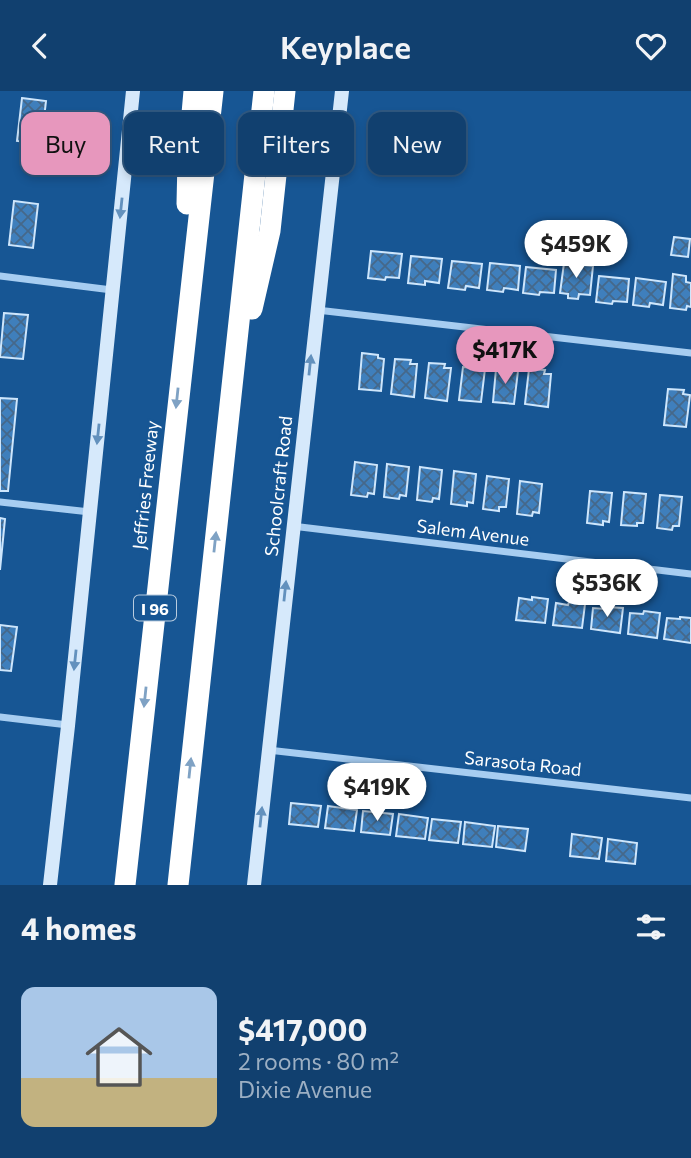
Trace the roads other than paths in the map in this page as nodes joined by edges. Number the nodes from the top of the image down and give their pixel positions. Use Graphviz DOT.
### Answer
graph roads {
  1 [pos="132,91"];
  2 [pos="194,91"];
  3 [pos="213,91"];
  4 [pos="264,91"];
  5 [pos="285,91"];
  6 [pos="342,91"];
  7 [pos="0,276"];
  8 [pos="113,290"];
  9 [pos="317,310"];
  10 [pos="185,330"];
  11 [pos="691,353"];
  12 [pos="230,407"];
  13 [pos="0,502"];
  14 [pos="90,512"];
  15 [pos="292,526"];
  16 [pos="691,573"];
  17 [pos="0,717"];
  18 [pos="68,726"];
  19 [pos="268,750"];
  20 [pos="691,798"];
  21 [pos="50,885"];
  22 [pos="125,885"];
  23 [pos="178,885"];
  24 [pos="254,885"];
  1 -- 8 [label="main road, one-way"];
  2 -- 10 [label="highway"];
  3 -- 10 [label="highway, Jeffries Freeway / I 96"];
  4 -- 12 [label="highway"];
  5 -- 12 [label="highway"];
  6 -- 9 [label="main road, Schoolcraft Road"];
  7 -- 8 [label="street"];
  8 -- 14 [label="main road, one-way"];
  9 -- 11 [label="street"];
  15 -- 9 [label="main road, Schoolcraft Road, one-way"];
  10 -- 22 [label="highway, Jeffries Freeway / I 96, one-way"];
  23 -- 12 [label="highway, one-way"];
  13 -- 14 [label="street"];
  14 -- 18 [label="main road, one-way"];
  15 -- 16 [label="street, Salem Avenue"];
  19 -- 15 [label="main road, Schoolcraft Road, one-way"];
  17 -- 18 [label="street"];
  18 -- 21 [label="main road"];
  19 -- 20 [label="street, Sarasota Road"];
  24 -- 19 [label="main road, Schoolcraft Road, one-way"];
}
